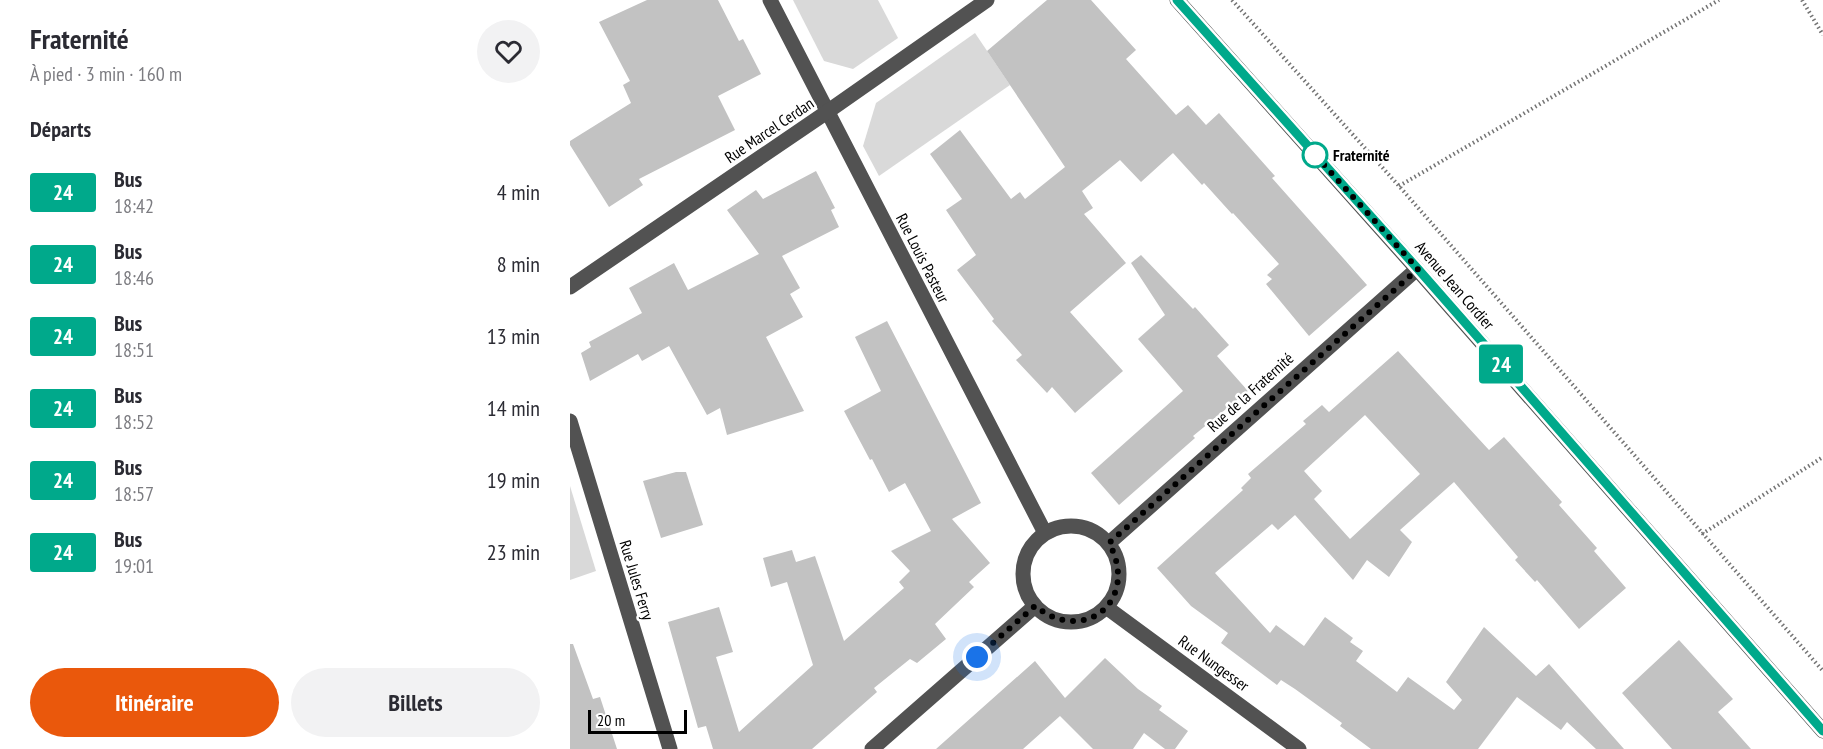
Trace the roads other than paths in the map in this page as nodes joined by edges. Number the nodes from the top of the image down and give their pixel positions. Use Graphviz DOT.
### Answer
graph roads {
  1 [pos="770,0"];
  2 [pos="987,0"];
  3 [pos="1177,0"];
  4 [pos="827,112"];
  5 [pos="1418,269"];
  6 [pos="570,287"];
  7 [pos="570,420"];
  8 [pos="1045,533"];
  9 [pos="1109,543"];
  10 [pos="1035,606"];
  11 [pos="1106,607"];
  12 [pos="1823,731"];
  13 [pos="670,749"];
  14 [pos="872,749"];
  15 [pos="1299,749"];
  1 -- 4 [label="street, Rue Louis Pasteur"];
  2 -- 4 [label="street, Rue Marcel Cerdan"];
  3 -- 5 [label="street, Avenue Jean Cordier"];
  4 -- 6 [label="street, Rue Marcel Cerdan"];
  4 -- 8 [label="street, Rue Louis Pasteur"];
  5 -- 9 [label="street, Rue de la Fraternité"];
  5 -- 12 [label="street, Avenue Jean Cordier"];
  7 -- 13 [label="street, Rue Jules Ferry"];
  8 -- 9 [label="street"];
  8 -- 10 [label="street"];
  9 -- 11 [label="street"];
  10 -- 11 [label="street"];
  10 -- 14 [label="street"];
  11 -- 15 [label="street, Rue Nungesser"];
}
